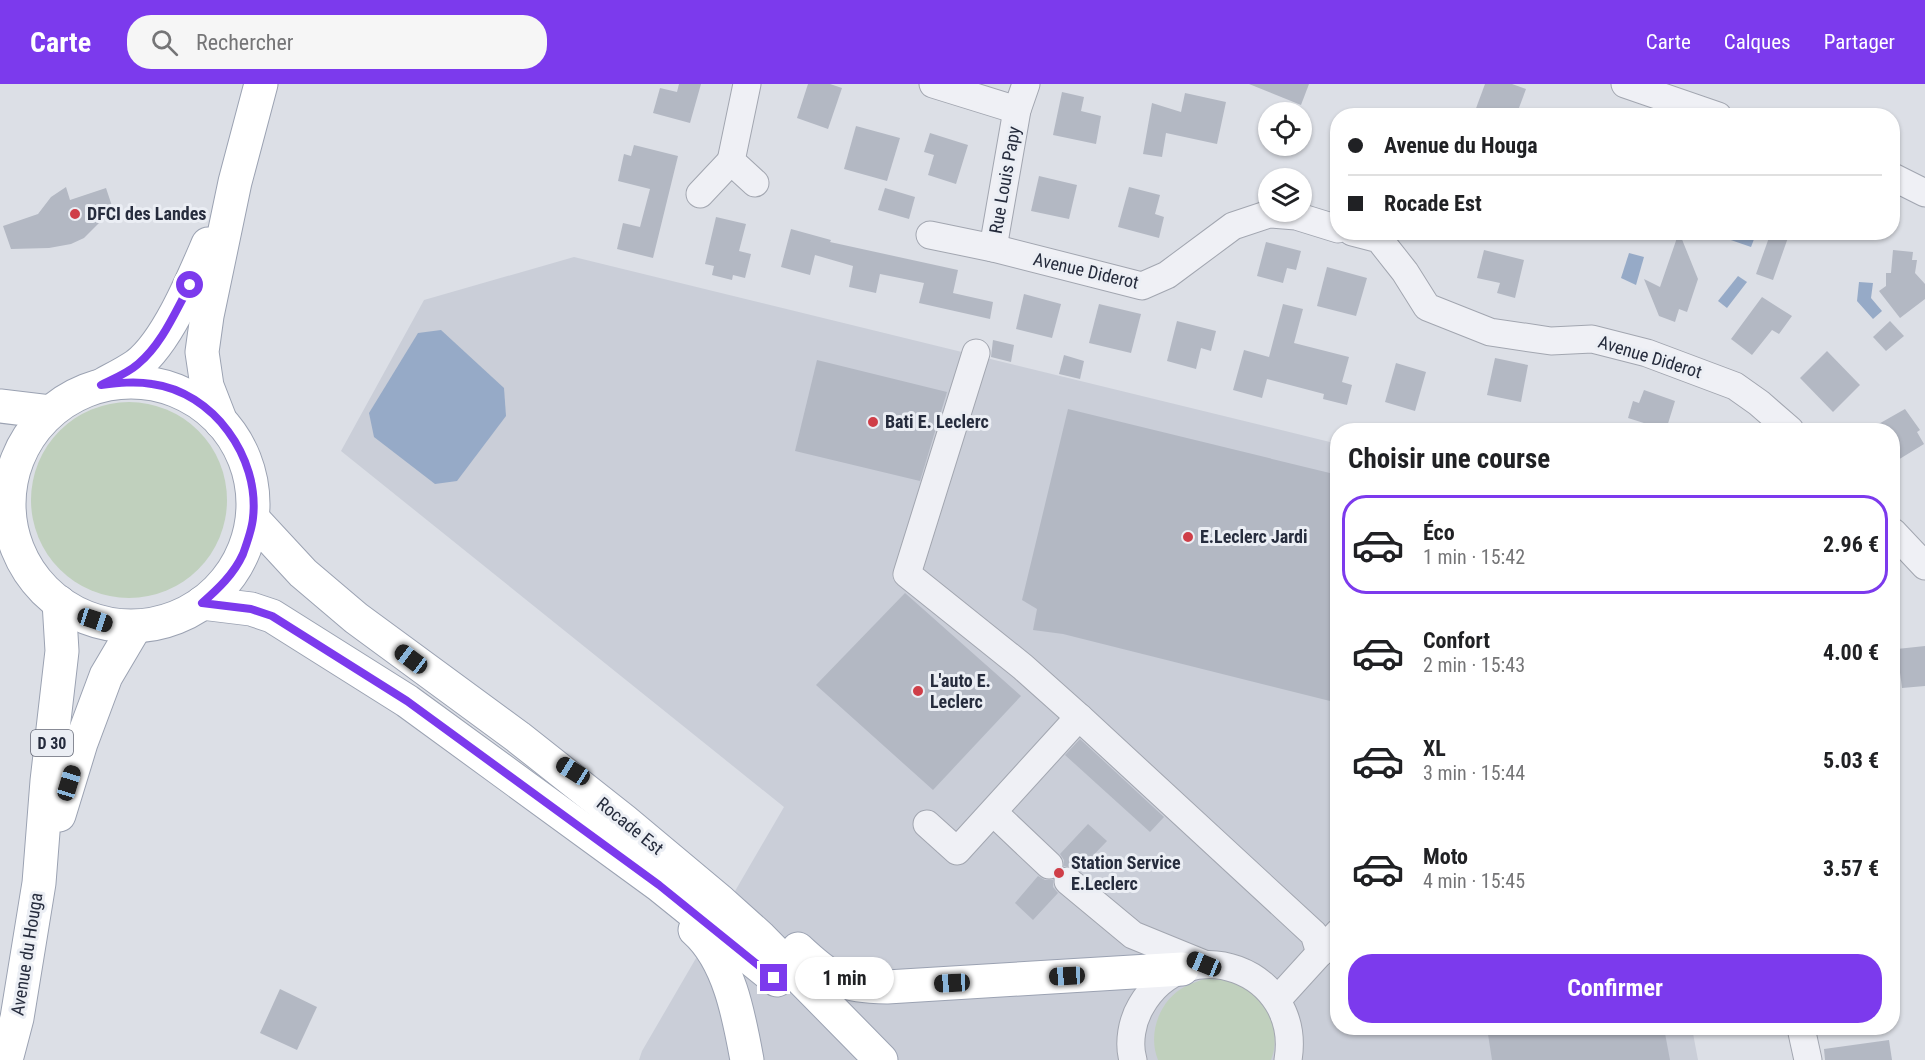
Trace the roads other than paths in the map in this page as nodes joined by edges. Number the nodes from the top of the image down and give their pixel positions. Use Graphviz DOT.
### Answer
graph roads {
  1 [pos="261,84"];
  2 [pos="747,84"];
  3 [pos="933,84"];
  4 [pos="1026,84"];
  5 [pos="1625,84"];
  6 [pos="1695,108"];
  7 [pos="1017,110"];
  8 [pos="731,161"];
  9 [pos="235,182"];
  10 [pos="755,183"];
  11 [pos="700,194"];
  12 [pos="1330,227"];
  13 [pos="930,235"];
  14 [pos="1380,240"];
  15 [pos="993,248"];
  16 [pos="976,353"];
  17 [pos="101,385"];
  18 [pos="0,406"];
  19 [pos="50,412"];
  20 [pos="221,422"];
  21 [pos="1782,423"];
  22 [pos="5,502"];
  23 [pos="253,519"];
  24 [pos="1900,544"];
  25 [pos="1925,566"];
  26 [pos="58,602"];
  27 [pos="202,603"];
  28 [pos="135,627"];
  29 [pos="407,701"];
  30 [pos="1079,717"];
  31 [pos="518,737"];
  32 [pos="994,813"];
  33 [pos="927,824"];
  34 [pos="39,883"];
  35 [pos="1329,943"];
  36 [pos="1193,967"];
  37 [pos="1277,1000"];
  38 [pos="1803,1035"];
  39 [pos="6,1060"];
  40 [pos="747,1060"];
  41 [pos="875,1060"];
  42 [pos="881,1060"];
  43 [pos="1133,1060"];
  44 [pos="1287,1060"];
  45 [pos="1808,1060"];
  1 -- 9 [label="main road"];
  2 -- 8 [label="street"];
  3 -- 7 [label="street"];
  4 -- 7 [label="street, Rue Louis Papy"];
  5 -- 6 [label="street"];
  7 -- 15 [label="street, Rue Louis Papy"];
  8 -- 10 [label="street"];
  8 -- 11 [label="street"];
  9 -- 17 [label="main road"];
  9 -- 20 [label="main road"];
  12 -- 15 [label="street, Avenue Diderot"];
  13 -- 15 [label="street, Rue Louis Papy"];
  14 -- 21 [label="street, Avenue Diderot"];
  16 -- 30 [label="street"];
  17 -- 19 [label="main road"];
  17 -- 20 [label="main road"];
  18 -- 19 [label="main road"];
  19 -- 22 [label="main road"];
  20 -- 23 [label="main road"];
  22 -- 26 [label="main road"];
  23 -- 27 [label="main road"];
  23 -- 31 [label="main road, Rocade Est"];
  24 -- 25 [label="street"];
  26 -- 28 [label="main road"];
  26 -- 34 [label="main road, Avenue du Houga / D 30"];
  27 -- 28 [label="main road"];
  27 -- 29 [label="main road, Rocade Est"];
  28 -- 34 [label="main road, Avenue du Houga / D 30"];
  29 -- 40 [label="main road"];
  29 -- 41 [label="main road, Rocade Est"];
  30 -- 32 [label="street"];
  30 -- 35 [label="street"];
  31 -- 36 [label="main road"];
  31 -- 42 [label="main road, Rocade Est"];
  32 -- 33 [label="street"];
  32 -- 36 [label="street"];
  34 -- 39 [label="main road, Avenue du Houga / D 30"];
  35 -- 37 [label="street"];
  36 -- 37 [label="street"];
  36 -- 43 [label="street"];
  37 -- 44 [label="street"];
  38 -- 45 [label="street"];
}
